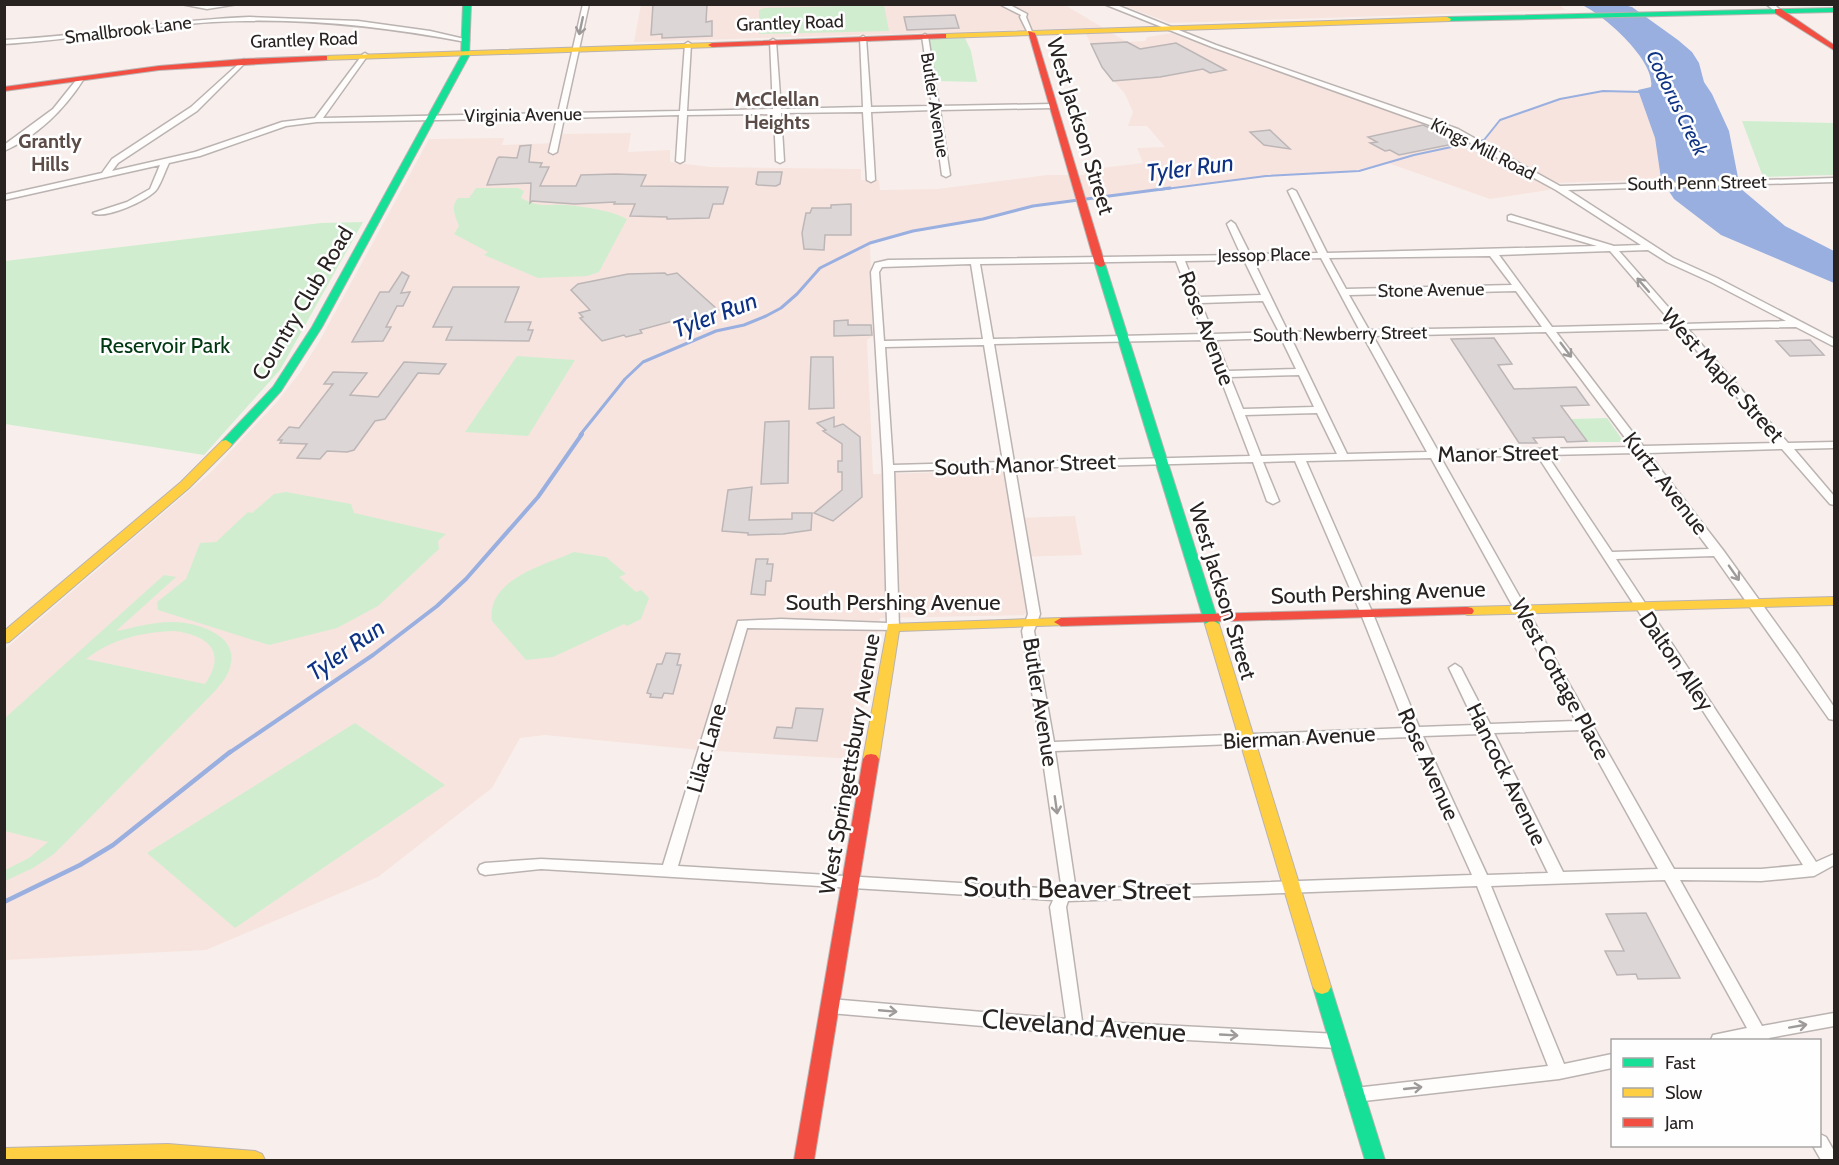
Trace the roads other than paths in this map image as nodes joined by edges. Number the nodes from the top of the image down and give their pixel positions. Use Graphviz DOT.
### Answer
graph roads {
  1 [pos="184,4"];
  2 [pos="235,4"];
  3 [pos="467,4"];
  4 [pos="586,4"];
  5 [pos="1002,4"];
  6 [pos="1107,4"];
  7 [pos="1774,8"];
  8 [pos="1834,10"];
  9 [pos="1167,28"];
  10 [pos="1031,33"];
  11 [pos="925,36"];
  12 [pos="863,38"];
  13 [pos="772,41"];
  14 [pos="4,42"];
  15 [pos="688,44"];
  16 [pos="1832,45"];
  17 [pos="466,46"];
  18 [pos="577,47"];
  19 [pos="365,56"];
  20 [pos="244,61"];
  21 [pos="79,80"];
  22 [pos="4,89"];
  23 [pos="1052,106"];
  24 [pos="935,108"];
  25 [pos="867,109"];
  26 [pos="776,111"];
  27 [pos="684,113"];
  28 [pos="562,115"];
  29 [pos="433,117"];
  30 [pos="317,120"];
  31 [pos="4,149"];
  32 [pos="553,152"];
  33 [pos="166,161"];
  34 [pos="680,161"];
  35 [pos="780,161"];
  36 [pos="105,175"];
  37 [pos="946,175"];
  38 [pos="871,180"];
  39 [pos="1833,181"];
  40 [pos="1559,188"];
  41 [pos="1292,191"];
  42 [pos="4,198"];
  43 [pos="97,213"];
  44 [pos="1511,218"];
  45 [pos="1232,224"];
  46 [pos="1651,247"];
  47 [pos="1612,248"];
  48 [pos="1630,248"];
  49 [pos="1493,253"];
  50 [pos="1324,254"];
  51 [pos="1248,255"];
  52 [pos="1179,257"];
  53 [pos="1099,259"];
  54 [pos="1670,260"];
  55 [pos="975,262"];
  56 [pos="878,265"];
  57 [pos="1518,288"];
  58 [pos="1343,292"];
  59 [pos="1267,298"];
  60 [pos="1195,300"];
  61 [pos="1799,324"];
  62 [pos="1682,327"];
  63 [pos="1551,330"];
  64 [pos="1367,333"];
  65 [pos="1287,335"];
  66 [pos="1209,337"];
  67 [pos="1123,339"];
  68 [pos="988,342"];
  69 [pos="1834,343"];
  70 [pos="880,344"];
  71 [pos="1303,372"];
  72 [pos="1225,374"];
  73 [pos="1321,410"];
  74 [pos="1239,412"];
  75 [pos="1834,445"];
  76 [pos="1786,446"];
  77 [pos="1640,450"];
  78 [pos="1540,452"];
  79 [pos="1435,454"];
  80 [pos="1343,456"];
  81 [pos="1256,458"];
  82 [pos="1299,458"];
  83 [pos="1162,460"];
  84 [pos="1009,465"];
  85 [pos="888,468"];
  86 [pos="1273,501"];
  87 [pos="1834,502"];
  88 [pos="1719,552"];
  89 [pos="1608,556"];
  90 [pos="1834,601"];
  91 [pos="1755,603"];
  92 [pos="1640,607"];
  93 [pos="1521,609"];
  94 [pos="1367,614"];
  95 [pos="1210,618"];
  96 [pos="1030,623"];
  97 [pos="742,624"];
  98 [pos="893,627"];
  99 [pos="4,639"];
  100 [pos="1455,668"];
  101 [pos="1834,716"];
  102 [pos="1586,725"];
  103 [pos="1486,729"];
  104 [pos="1414,732"];
  105 [pos="1245,740"];
  106 [pos="1048,747"];
  107 [pos="1834,859"];
  108 [pos="485,869"];
  109 [pos="1814,870"];
  110 [pos="669,872"];
  111 [pos="1669,874"];
  112 [pos="1559,879"];
  113 [pos="1482,881"];
  114 [pos="850,882"];
  115 [pos="1292,888"];
  116 [pos="1063,895"];
  117 [pos="830,1006"];
  118 [pos="1834,1020"];
  119 [pos="1075,1027"];
  120 [pos="1760,1037"];
  121 [pos="1740,1039"];
  122 [pos="1338,1041"];
  123 [pos="1611,1061"];
  124 [pos="1559,1072"];
  125 [pos="1354,1095"];
  126 [pos="1821,1144"];
  127 [pos="4,1157"];
  128 [pos="255,1161"];
  129 [pos="804,1161"];
  130 [pos="1375,1161"];
  131 [pos="1830,1161"];
  1 -- 2 [label="street"];
  3 -- 17 [label="street, Country Club Road"];
  4 -- 18 [label="street, one-way"];
  5 -- 10 [label="street"];
  6 -- 9 [label="street, Kings Mill Road"];
  7 -- 8 [label="street, Grantley Road"];
  7 -- 9 [label="street, Grantley Road"];
  7 -- 16 [label="street"];
  9 -- 10 [label="street, Grantley Road"];
  9 -- 40 [label="street, Kings Mill Road"];
  10 -- 11 [label="street, Grantley Road"];
  10 -- 23 [label="street, West Jackson Street"];
  11 -- 12 [label="street, Grantley Road"];
  11 -- 24 [label="street, Butler Avenue"];
  12 -- 13 [label="street, Grantley Road"];
  12 -- 25 [label="street"];
  13 -- 15 [label="street, Grantley Road"];
  13 -- 26 [label="street"];
  14 -- 17 [label="street, Smallbrook Lane"];
  15 -- 18 [label="street, Grantley Road"];
  15 -- 27 [label="street"];
  17 -- 18 [label="street, Grantley Road"];
  17 -- 19 [label="street, Grantley Road"];
  17 -- 29 [label="street, Country Club Road"];
  18 -- 28 [label="street"];
  19 -- 20 [label="street, Grantley Road"];
  19 -- 30 [label="street"];
  20 -- 21 [label="street, Grantley Road"];
  20 -- 36 [label="street"];
  21 -- 22 [label="street, Grantley Road"];
  21 -- 31 [label="street"];
  23 -- 24 [label="street, Virginia Avenue"];
  23 -- 53 [label="street, West Jackson Street"];
  24 -- 25 [label="street, Virginia Avenue"];
  24 -- 37 [label="street, Butler Avenue"];
  25 -- 26 [label="street, Virginia Avenue"];
  25 -- 38 [label="street"];
  26 -- 27 [label="street, Virginia Avenue"];
  26 -- 35 [label="street"];
  27 -- 28 [label="street, Virginia Avenue"];
  27 -- 34 [label="street"];
  28 -- 29 [label="street, Virginia Avenue"];
  28 -- 32 [label="street"];
  29 -- 30 [label="street, Virginia Avenue"];
  29 -- 99 [label="street, Country Club Road"];
  30 -- 33 [label="street, Virginia Avenue"];
  33 -- 36 [label="street, Virginia Avenue"];
  33 -- 43 [label="street"];
  36 -- 42 [label="street, Virginia Avenue"];
  39 -- 40 [label="street, South Penn Street"];
  40 -- 46 [label="street, Kings Mill Road"];
  41 -- 50 [label="street, West Cottage Place"];
  44 -- 47 [label="street"];
  45 -- 51 [label="street"];
  46 -- 48 [label="street, Jessop Place"];
  46 -- 54 [label="street, Kings Mill Road"];
  47 -- 48 [label="street, Jessop Place"];
  47 -- 49 [label="street, Jessop Place"];
  62 -- 47 [label="street, West Maple Street, one-way"];
  48 -- 54 [label="street"];
  49 -- 50 [label="street, Jessop Place"];
  49 -- 57 [label="street, Kurtz Avenue"];
  50 -- 51 [label="street, Jessop Place"];
  50 -- 58 [label="street, West Cottage Place"];
  51 -- 52 [label="street, Jessop Place"];
  51 -- 59 [label="street"];
  52 -- 53 [label="street, Jessop Place"];
  52 -- 60 [label="street, Rose Avenue"];
  53 -- 55 [label="street, Jessop Place"];
  53 -- 67 [label="street, West Jackson Street"];
  54 -- 61 [label="street, Kings Mill Road"];
  55 -- 56 [label="street, Jessop Place"];
  55 -- 68 [label="street, Butler Avenue"];
  56 -- 70 [label="street, West Springettsbury Avenue"];
  57 -- 58 [label="street, Stone Avenue"];
  57 -- 63 [label="street, Kurtz Avenue"];
  58 -- 64 [label="street, West Cottage Place"];
  59 -- 60 [label="street"];
  59 -- 65 [label="street"];
  60 -- 66 [label="street, Rose Avenue"];
  61 -- 62 [label="street, South Newberry Street"];
  61 -- 69 [label="street, Kings Mill Road"];
  62 -- 63 [label="street, South Newberry Street"];
  62 -- 76 [label="street, West Maple Street"];
  63 -- 64 [label="street, South Newberry Street"];
  63 -- 77 [label="street, Kurtz Avenue, one-way"];
  64 -- 65 [label="street, South Newberry Street"];
  64 -- 79 [label="street, West Cottage Place"];
  65 -- 66 [label="street, South Newberry Street"];
  65 -- 71 [label="street"];
  66 -- 67 [label="street, South Newberry Street"];
  66 -- 72 [label="street, Rose Avenue"];
  67 -- 68 [label="street, South Newberry Street"];
  67 -- 83 [label="street, West Jackson Street"];
  68 -- 70 [label="street, South Newberry Street"];
  68 -- 84 [label="street, Butler Avenue"];
  70 -- 85 [label="street, West Springettsbury Avenue"];
  71 -- 72 [label="street"];
  71 -- 73 [label="street"];
  72 -- 74 [label="street, Rose Avenue"];
  73 -- 74 [label="street"];
  73 -- 80 [label="street"];
  74 -- 81 [label="street, Rose Avenue"];
  75 -- 76 [label="street, Manor Street"];
  76 -- 77 [label="street, Manor Street"];
  76 -- 87 [label="street, West Maple Street"];
  77 -- 78 [label="street, Manor Street"];
  77 -- 88 [label="street, Kurtz Avenue"];
  78 -- 79 [label="street, Manor Street"];
  78 -- 89 [label="street, Dalton Alley"];
  79 -- 80 [label="street, Manor Street"];
  79 -- 93 [label="street, West Cottage Place"];
  80 -- 82 [label="street, Manor Street"];
  81 -- 82 [label="street, Manor Street"];
  81 -- 83 [label="street, Manor Street"];
  81 -- 86 [label="street, Rose Avenue"];
  82 -- 94 [label="street, Rose Avenue"];
  83 -- 84 [label="street, South Manor Street"];
  83 -- 95 [label="street, West Jackson Street"];
  84 -- 85 [label="street, South Manor Street"];
  84 -- 96 [label="street, Butler Avenue"];
  85 -- 98 [label="street, West Springettsbury Avenue"];
  88 -- 89 [label="street"];
  88 -- 91 [label="street, Kurtz Avenue, one-way"];
  89 -- 92 [label="street, Dalton Alley"];
  90 -- 91 [label="street, South Pershing Avenue"];
  91 -- 92 [label="street, South Pershing Avenue"];
  91 -- 101 [label="street, Kurtz Avenue"];
  92 -- 93 [label="street, South Pershing Avenue"];
  92 -- 109 [label="street, Dalton Alley"];
  93 -- 94 [label="street, South Pershing Avenue"];
  93 -- 102 [label="street, West Cottage Place"];
  94 -- 95 [label="street, South Pershing Avenue"];
  94 -- 104 [label="street, Rose Avenue"];
  95 -- 96 [label="street, South Pershing Avenue"];
  95 -- 105 [label="street, West Jackson Street"];
  96 -- 98 [label="street, South Pershing Avenue"];
  96 -- 106 [label="street, Butler Avenue"];
  97 -- 98 [label="street, South Pershing Avenue"];
  97 -- 110 [label="street, Lilac Lane"];
  98 -- 114 [label="street, West Springettsbury Avenue"];
  100 -- 103 [label="street, Hancock Avenue"];
  102 -- 103 [label="street, Bierman Avenue"];
  102 -- 111 [label="street, West Cottage Place"];
  103 -- 104 [label="street, Bierman Avenue"];
  103 -- 112 [label="street, Hancock Avenue"];
  104 -- 105 [label="street, Bierman Avenue"];
  104 -- 113 [label="street, Rose Avenue"];
  105 -- 106 [label="street, Bierman Avenue"];
  105 -- 115 [label="street, West Jackson Street"];
  106 -- 116 [label="street, Butler Avenue, one-way"];
  107 -- 109 [label="street"];
  108 -- 110 [label="street, South Beaver Street"];
  109 -- 111 [label="street"];
  110 -- 114 [label="street, South Beaver Street"];
  111 -- 112 [label="street, South Beaver Street"];
  111 -- 120 [label="street, West Cottage Place"];
  112 -- 113 [label="street, South Beaver Street"];
  113 -- 115 [label="street, South Beaver Street"];
  113 -- 124 [label="street, Rose Avenue"];
  114 -- 116 [label="street, South Beaver Street"];
  114 -- 117 [label="street, West Springettsbury Avenue"];
  115 -- 116 [label="street, South Beaver Street"];
  115 -- 122 [label="street, West Jackson Street"];
  116 -- 119 [label="street, Butler Avenue"];
  117 -- 119 [label="street, Cleveland Avenue, one-way"];
  117 -- 129 [label="street, West Springettsbury Avenue"];
  120 -- 118 [label="street, one-way"];
  119 -- 122 [label="street, Cleveland Avenue, one-way"];
  120 -- 121 [label="street"];
  122 -- 125 [label="street, West Jackson Street"];
  123 -- 124 [label="street"];
  125 -- 124 [label="street, one-way"];
  125 -- 130 [label="street, West Jackson Street"];
  126 -- 131 [label="street"];
  127 -- 128 [label="street"];
}
